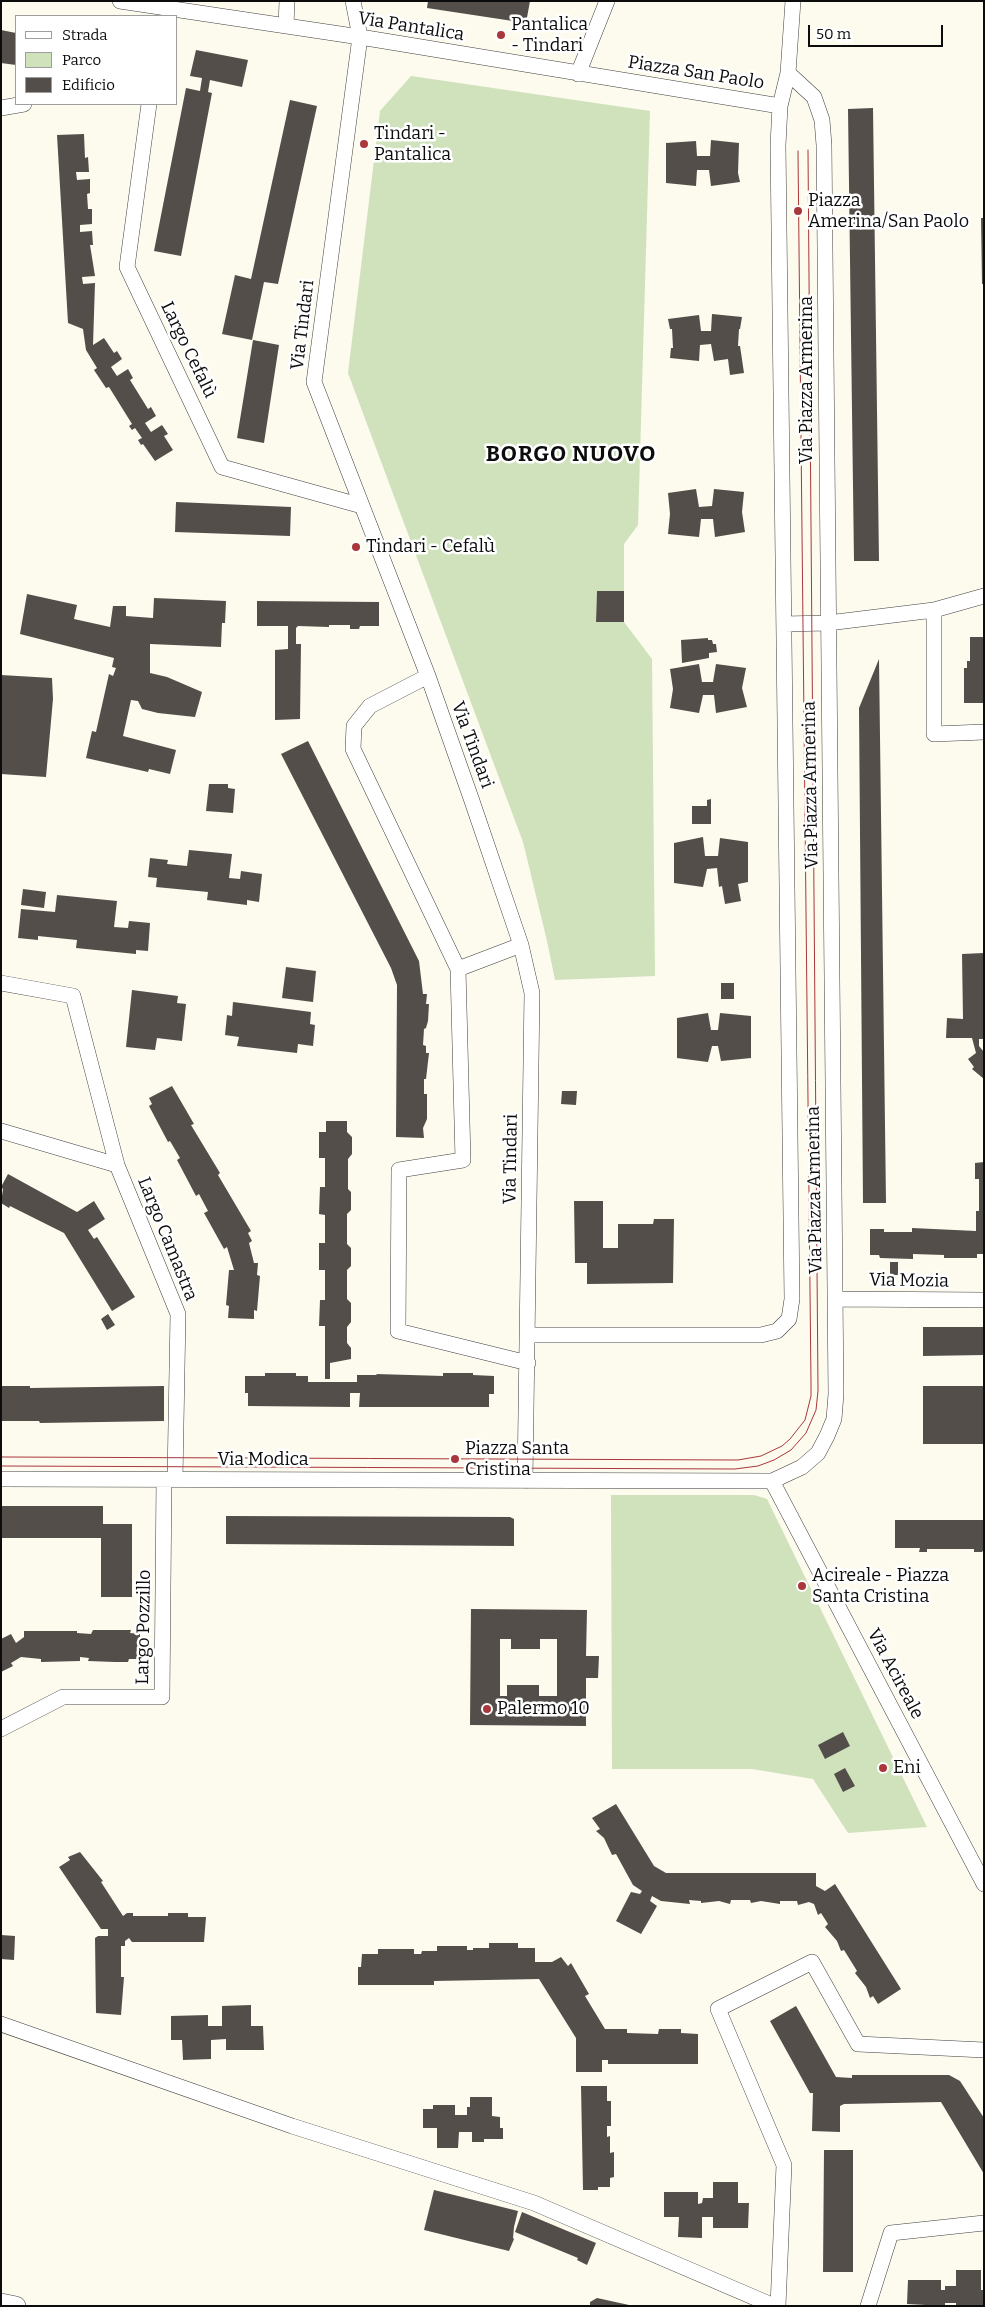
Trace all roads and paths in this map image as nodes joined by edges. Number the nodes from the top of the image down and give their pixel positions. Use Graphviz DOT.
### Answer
graph roads {
  1 [pos="120,1"];
  2 [pos="287,1"];
  3 [pos="353,1"];
  4 [pos="607,1"];
  5 [pos="793,1"];
  6 [pos="161,12"];
  7 [pos="286,26"];
  8 [pos="360,37"];
  9 [pos="788,73"];
  10 [pos="578,74"];
  11 [pos="18,105"];
  12 [pos="149,105"];
  13 [pos="780,106"];
  14 [pos="1,108"];
  15 [pos="362,506"];
  16 [pos="984,596"];
  17 [pos="934,610"];
  18 [pos="828,623"];
  19 [pos="784,624"];
  20 [pos="428,676"];
  21 [pos="984,732"];
  22 [pos="521,945"];
  23 [pos="458,969"];
  24 [pos="1,983"];
  25 [pos="1,1131"];
  26 [pos="117,1165"];
  27 [pos="835,1298"];
  28 [pos="984,1300"];
  29 [pos="528,1335"];
  30 [pos="528,1363"];
  31 [pos="1,1478"];
  32 [pos="169,1479"];
  33 [pos="525,1481"];
  34 [pos="772,1481"];
  35 [pos="1,1729"];
  36 [pos="984,1884"];
  37 [pos="1,2024"];
  38 [pos="984,2050"];
  39 [pos="984,2223"];
  40 [pos="1,2303"];
  41 [pos="16,2306"];
  42 [pos="776,2306"];
  43 [pos="868,2306"];
  1 -- 6 [label="street, Via Pantalica"];
  2 -- 7 [label="street"];
  3 -- 8 [label="street, Via Tindari"];
  4 -- 10 [label="street"];
  5 -- 9 [label="street, Piazza San Paolo"];
  6 -- 7 [label="street, Via Pantalica"];
  7 -- 8 [label="street, Via Pantalica"];
  8 -- 10 [label="street, Via Pantalica"];
  8 -- 15 [label="street, Via Tindari"];
  9 -- 13 [label="street, Piazza San Paolo"];
  9 -- 18 [label="street, Via Piazza Armerina"];
  10 -- 13 [label="street, Piazza San Paolo"];
  11 -- 14 [label="street"];
  12 -- 15 [label="street, Largo Cefalù"];
  13 -- 19 [label="street, Via Piazza Armerina"];
  15 -- 20 [label="street, Via Tindari"];
  16 -- 17 [label="street"];
  17 -- 18 [label="street"];
  17 -- 21 [label="street"];
  18 -- 19 [label="street"];
  18 -- 27 [label="street, Via Piazza Armerina"];
  19 -- 29 [label="street, Via Piazza Armerina"];
  20 -- 22 [label="street, Via Tindari"];
  20 -- 23 [label="street"];
  22 -- 23 [label="street"];
  22 -- 29 [label="street, Via Tindari"];
  23 -- 30 [label="street"];
  24 -- 26 [label="street, Largo Camastra"];
  25 -- 26 [label="street, Largo Camastra"];
  26 -- 32 [label="street, Largo Camastra"];
  27 -- 28 [label="street, Via Mozia"];
  27 -- 34 [label="street, Via Piazza Armerina"];
  29 -- 30 [label="street, Via Tindari"];
  30 -- 33 [label="street, Via Tindari"];
  31 -- 32 [label="street, Via Modica"];
  32 -- 33 [label="street, Via Modica"];
  32 -- 35 [label="street, Largo Pozzillo"];
  33 -- 34 [label="street"];
  34 -- 36 [label="street, Via Acireale"];
  37 -- 42 [label="street"];
  38 -- 42 [label="street"];
  39 -- 43 [label="street"];
  40 -- 41 [label="street"];
}
